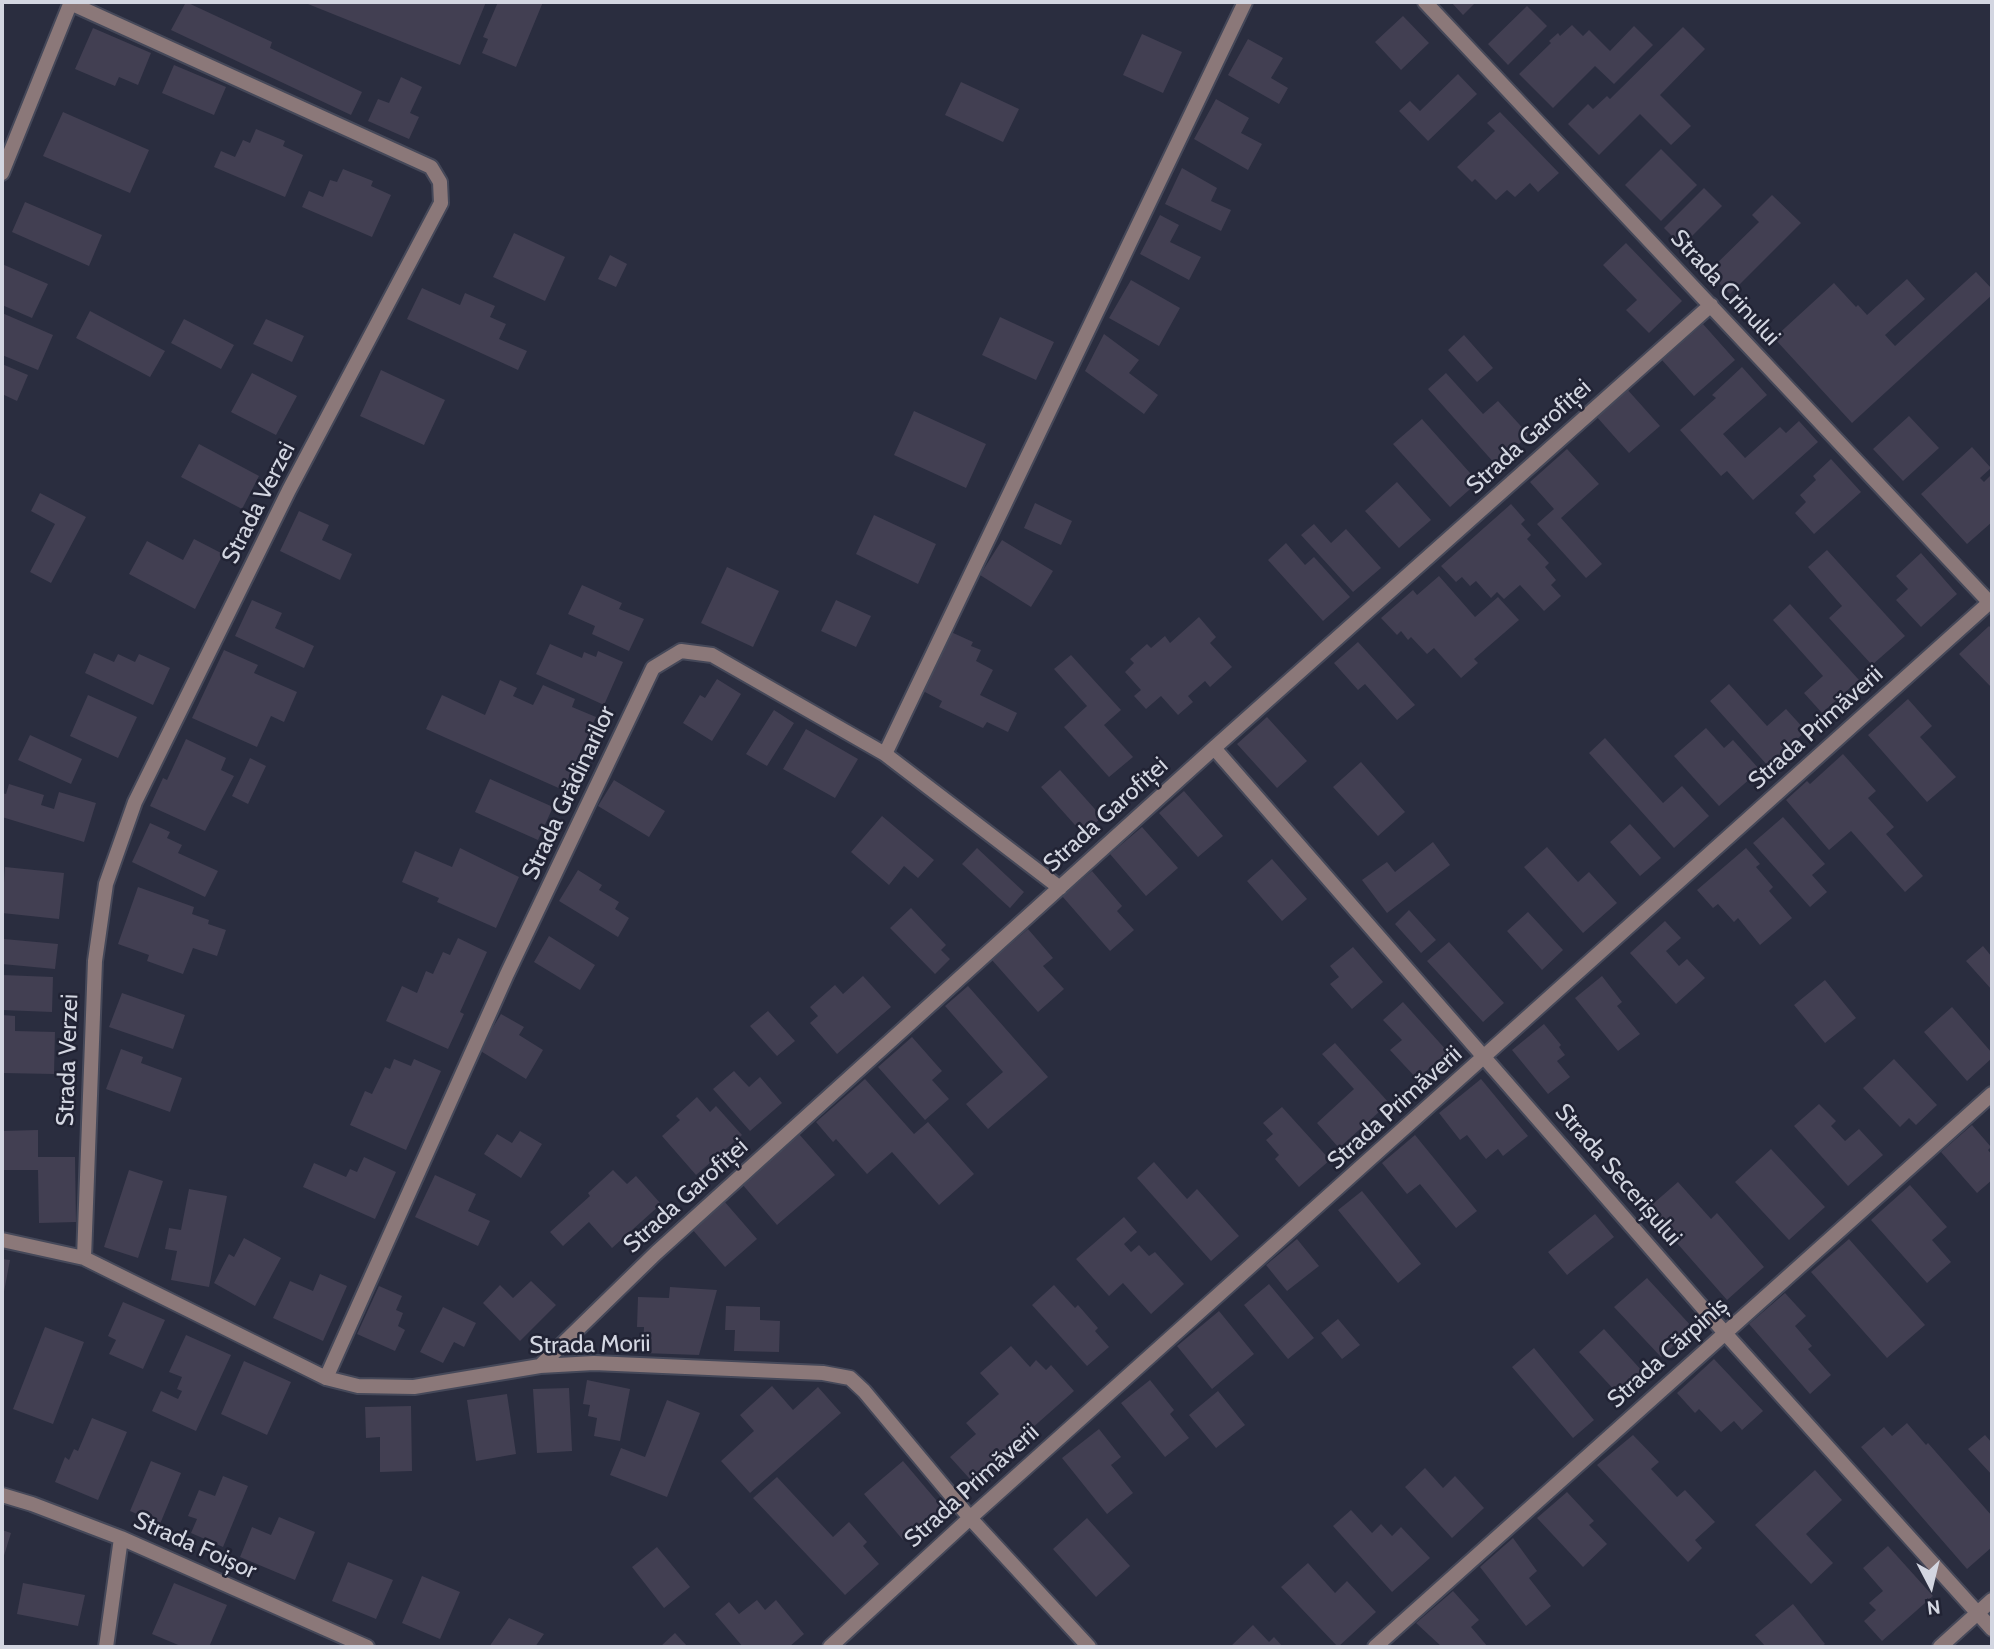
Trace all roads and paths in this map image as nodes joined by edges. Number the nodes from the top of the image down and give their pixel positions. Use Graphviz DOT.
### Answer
graph roads {
  1 [pos="1245,2"];
  2 [pos="1424,2"];
  3 [pos="71,3"];
  4 [pos="2,173"];
  5 [pos="1710,305"];
  6 [pos="1991,603"];
  7 [pos="1214,748"];
  8 [pos="885,754"];
  9 [pos="1060,888"];
  10 [pos="1485,1058"];
  11 [pos="1992,1094"];
  12 [pos="2,1240"];
  13 [pos="84,1258"];
  14 [pos="1724,1332"];
  15 [pos="540,1366"];
  16 [pos="326,1378"];
  17 [pos="2,1495"];
  18 [pos="970,1518"];
  19 [pos="121,1538"];
  20 [pos="1992,1600"];
  21 [pos="1978,1613"];
  22 [pos="1992,1629"];
  23 [pos="106,1647"];
  24 [pos="367,1647"];
  25 [pos="830,1647"];
  26 [pos="1089,1647"];
  27 [pos="1375,1647"];
  28 [pos="1940,1647"];
  1 -- 8 [label="street"];
  2 -- 5 [label="street, Strada Crinului"];
  3 -- 4 [label="street"];
  3 -- 13 [label="street, Strada Verzei"];
  5 -- 6 [label="street, Strada Crinului"];
  5 -- 7 [label="street, Strada Garofiței"];
  6 -- 10 [label="street, Strada Primăverii"];
  7 -- 9 [label="street, Strada Garofiței"];
  7 -- 10 [label="street, Strada Secerișului"];
  8 -- 9 [label="street, Strada Grădinarilor"];
  8 -- 16 [label="street, Strada Grădinarilor"];
  9 -- 15 [label="street, Strada Garofiței"];
  10 -- 14 [label="street, Strada Secerișului"];
  10 -- 18 [label="street, Strada Primăverii"];
  11 -- 14 [label="street, Strada Cărpiniș"];
  12 -- 13 [label="street, Strada Morii"];
  13 -- 16 [label="street, Strada Morii"];
  14 -- 21 [label="street, Strada Secerișului"];
  14 -- 27 [label="street, Strada Cărpiniș"];
  15 -- 16 [label="street, Strada Morii"];
  15 -- 18 [label="street, Strada Morii"];
  17 -- 19 [label="street, Strada Foișor"];
  18 -- 25 [label="street, Strada Primăverii"];
  18 -- 26 [label="street, Strada Morii"];
  19 -- 23 [label="street"];
  19 -- 24 [label="street, Strada Foișor"];
  20 -- 21 [label="street"];
  21 -- 22 [label="street, Strada Secerișului"];
  21 -- 28 [label="street"];
}
